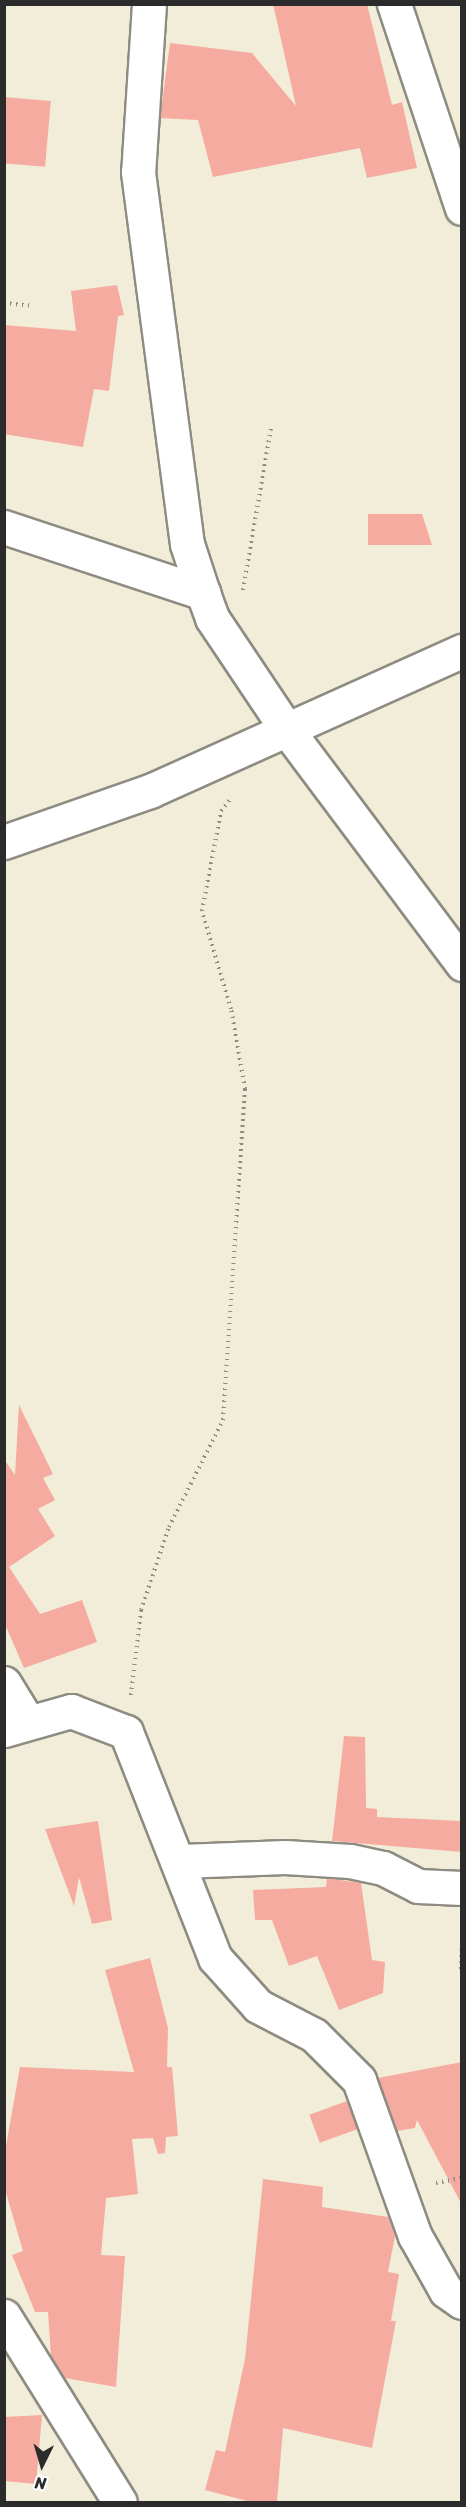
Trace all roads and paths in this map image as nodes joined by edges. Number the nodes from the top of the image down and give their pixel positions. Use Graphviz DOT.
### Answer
graph roads {
  1 [pos="149,4"];
  2 [pos="394,4"];
  3 [pos="462,208"];
  4 [pos="4,303"];
  5 [pos="33,306"];
  6 [pos="271,428"];
  7 [pos="4,527"];
  8 [pos="203,593"];
  9 [pos="233,650"];
  10 [pos="462,651"];
  11 [pos="285,727"];
  12 [pos="235,792"];
  13 [pos="4,842"];
  14 [pos="462,964"];
  15 [pos="4,1683"];
  16 [pos="16,1726"];
  17 [pos="126,1732"];
  18 [pos="181,1861"];
  19 [pos="462,1888"];
  20 [pos="462,1946"];
  21 [pos="461,1969"];
  22 [pos="462,2302"];
  23 [pos="4,2316"];
  24 [pos="124,2502"];
  1 -- 8 [label="street"];
  2 -- 3 [label="street"];
  4 -- 5 [label="path"];
  6 -- 9 [label="path"];
  7 -- 8 [label="street"];
  8 -- 9 [label="street"];
  9 -- 11 [label="street"];
  10 -- 11 [label="street"];
  11 -- 13 [label="street"];
  11 -- 14 [label="street"];
  12 -- 17 [label="path"];
  15 -- 16 [label="street"];
  16 -- 17 [label="street"];
  17 -- 18 [label="street"];
  18 -- 19 [label="street"];
  18 -- 22 [label="street"];
  20 -- 21 [label="path"];
  23 -- 24 [label="street"];
}
